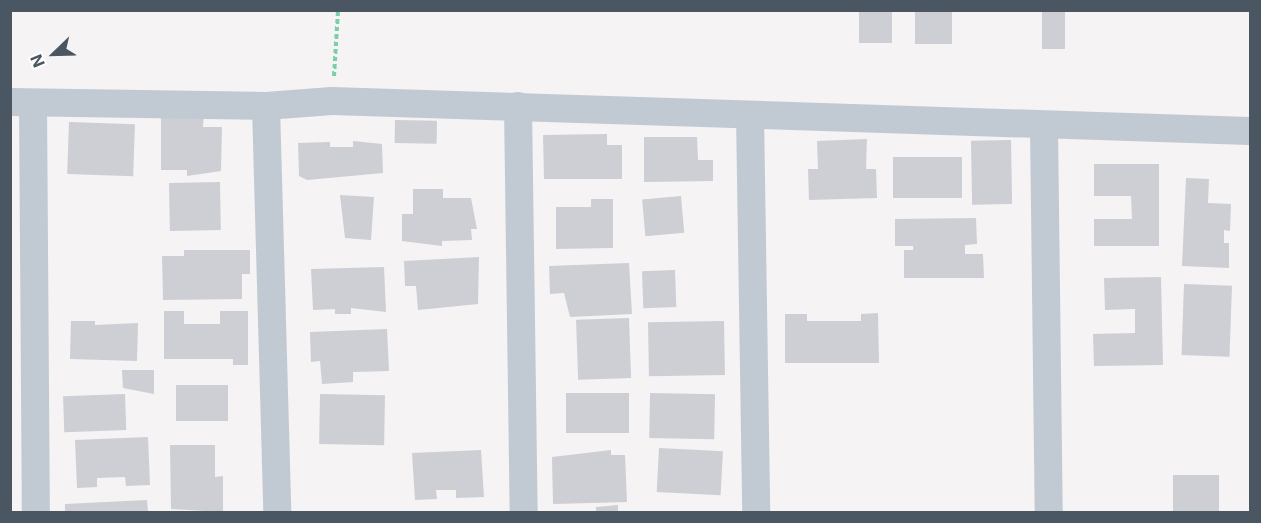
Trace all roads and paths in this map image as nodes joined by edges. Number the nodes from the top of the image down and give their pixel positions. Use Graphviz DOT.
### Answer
graph roads {
  1 [pos="338,10"];
  2 [pos="332,101"];
  3 [pos="22,102"];
  4 [pos="266,106"];
  5 [pos="518,106"];
  6 [pos="750,115"];
  7 [pos="1044,126"];
  8 [pos="1251,131"];
  9 [pos="36,513"];
  10 [pos="277,513"];
  11 [pos="524,513"];
  12 [pos="756,513"];
  13 [pos="1049,513"];
  1 -- 2 [label="path"];
  2 -- 4 [label="street"];
  2 -- 5 [label="street"];
  3 -- 4 [label="street"];
  3 -- 9 [label="street"];
  4 -- 10 [label="street"];
  5 -- 6 [label="street"];
  5 -- 11 [label="street"];
  6 -- 7 [label="street"];
  6 -- 12 [label="street"];
  7 -- 8 [label="street"];
  7 -- 13 [label="street"];
}
